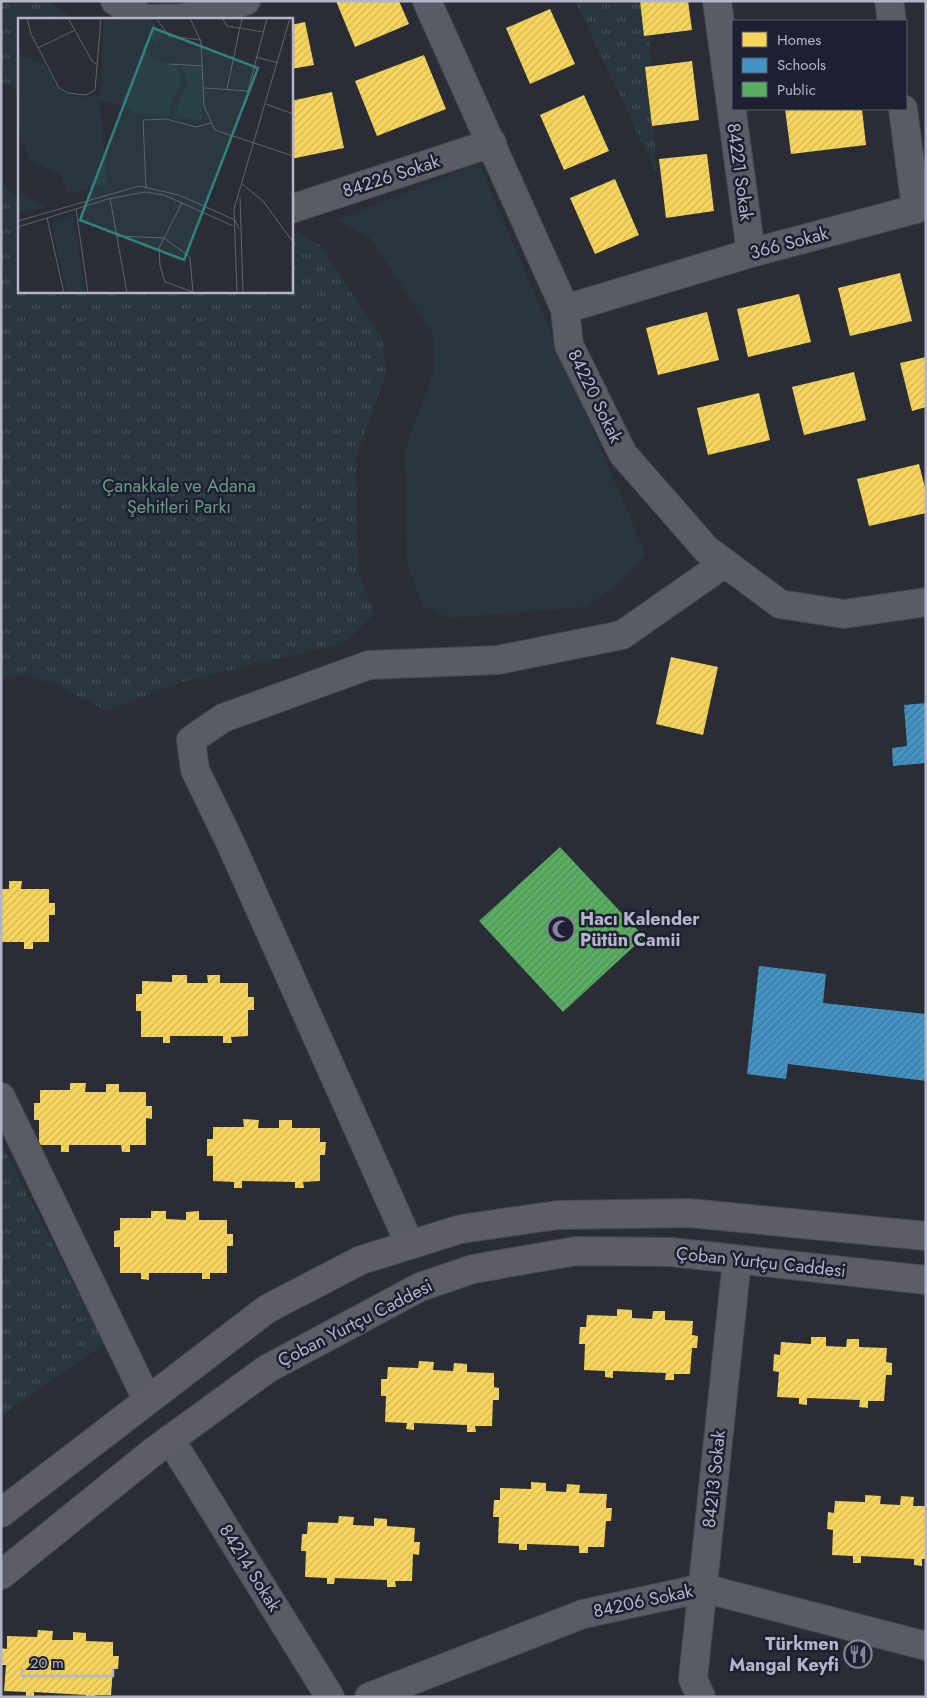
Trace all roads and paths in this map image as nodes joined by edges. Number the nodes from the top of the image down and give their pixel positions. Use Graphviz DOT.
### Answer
graph roads {
  1 [pos="115,1"];
  2 [pos="246,1"];
  3 [pos="427,1"];
  4 [pos="717,1"];
  5 [pos="889,1"];
  6 [pos="144,18"];
  7 [pos="184,18"];
  8 [pos="892,20"];
  9 [pos="903,110"];
  10 [pos="492,143"];
  11 [pos="292,209"];
  12 [pos="751,253"];
  13 [pos="565,309"];
  14 [pos="725,563"];
  15 [pos="926,602"];
  16 [pos="1,1097"];
  17 [pos="926,1236"];
  18 [pos="410,1245"];
  19 [pos="737,1260"];
  20 [pos="926,1280"];
  21 [pos="149,1399"];
  22 [pos="170,1440"];
  23 [pos="1,1513"];
  24 [pos="1,1575"];
  25 [pos="703,1588"];
  26 [pos="926,1646"];
  27 [pos="330,1697"];
  28 [pos="369,1697"];
  29 [pos="701,1697"];
  1 -- 6 [label="street"];
  2 -- 7 [label="street"];
  3 -- 10 [label="street, 84220 Sokak"];
  4 -- 12 [label="street, 84221 Sokak"];
  5 -- 8 [label="street"];
  9 -- 12 [label="street, 366 Sokak"];
  10 -- 11 [label="street, 84226 Sokak"];
  10 -- 13 [label="street, 84220 Sokak"];
  12 -- 13 [label="street, 366 Sokak"];
  13 -- 14 [label="street, 84220 Sokak"];
  14 -- 15 [label="street, 84220 Sokak"];
  14 -- 18 [label="street"];
  16 -- 21 [label="street"];
  17 -- 18 [label="main road"];
  18 -- 21 [label="main road"];
  19 -- 20 [label="main road, Çoban Yurtçu Caddesi"];
  19 -- 22 [label="main road, Çoban Yurtçu Caddesi"];
  19 -- 25 [label="street, 84213 Sokak"];
  21 -- 23 [label="main road"];
  22 -- 24 [label="main road, Çoban Yurtçu Caddesi"];
  22 -- 27 [label="street, 84214 Sokak"];
  25 -- 26 [label="street, 84206 Sokak"];
  25 -- 28 [label="street, 84206 Sokak"];
  25 -- 29 [label="street, 84213 Sokak"];
}
